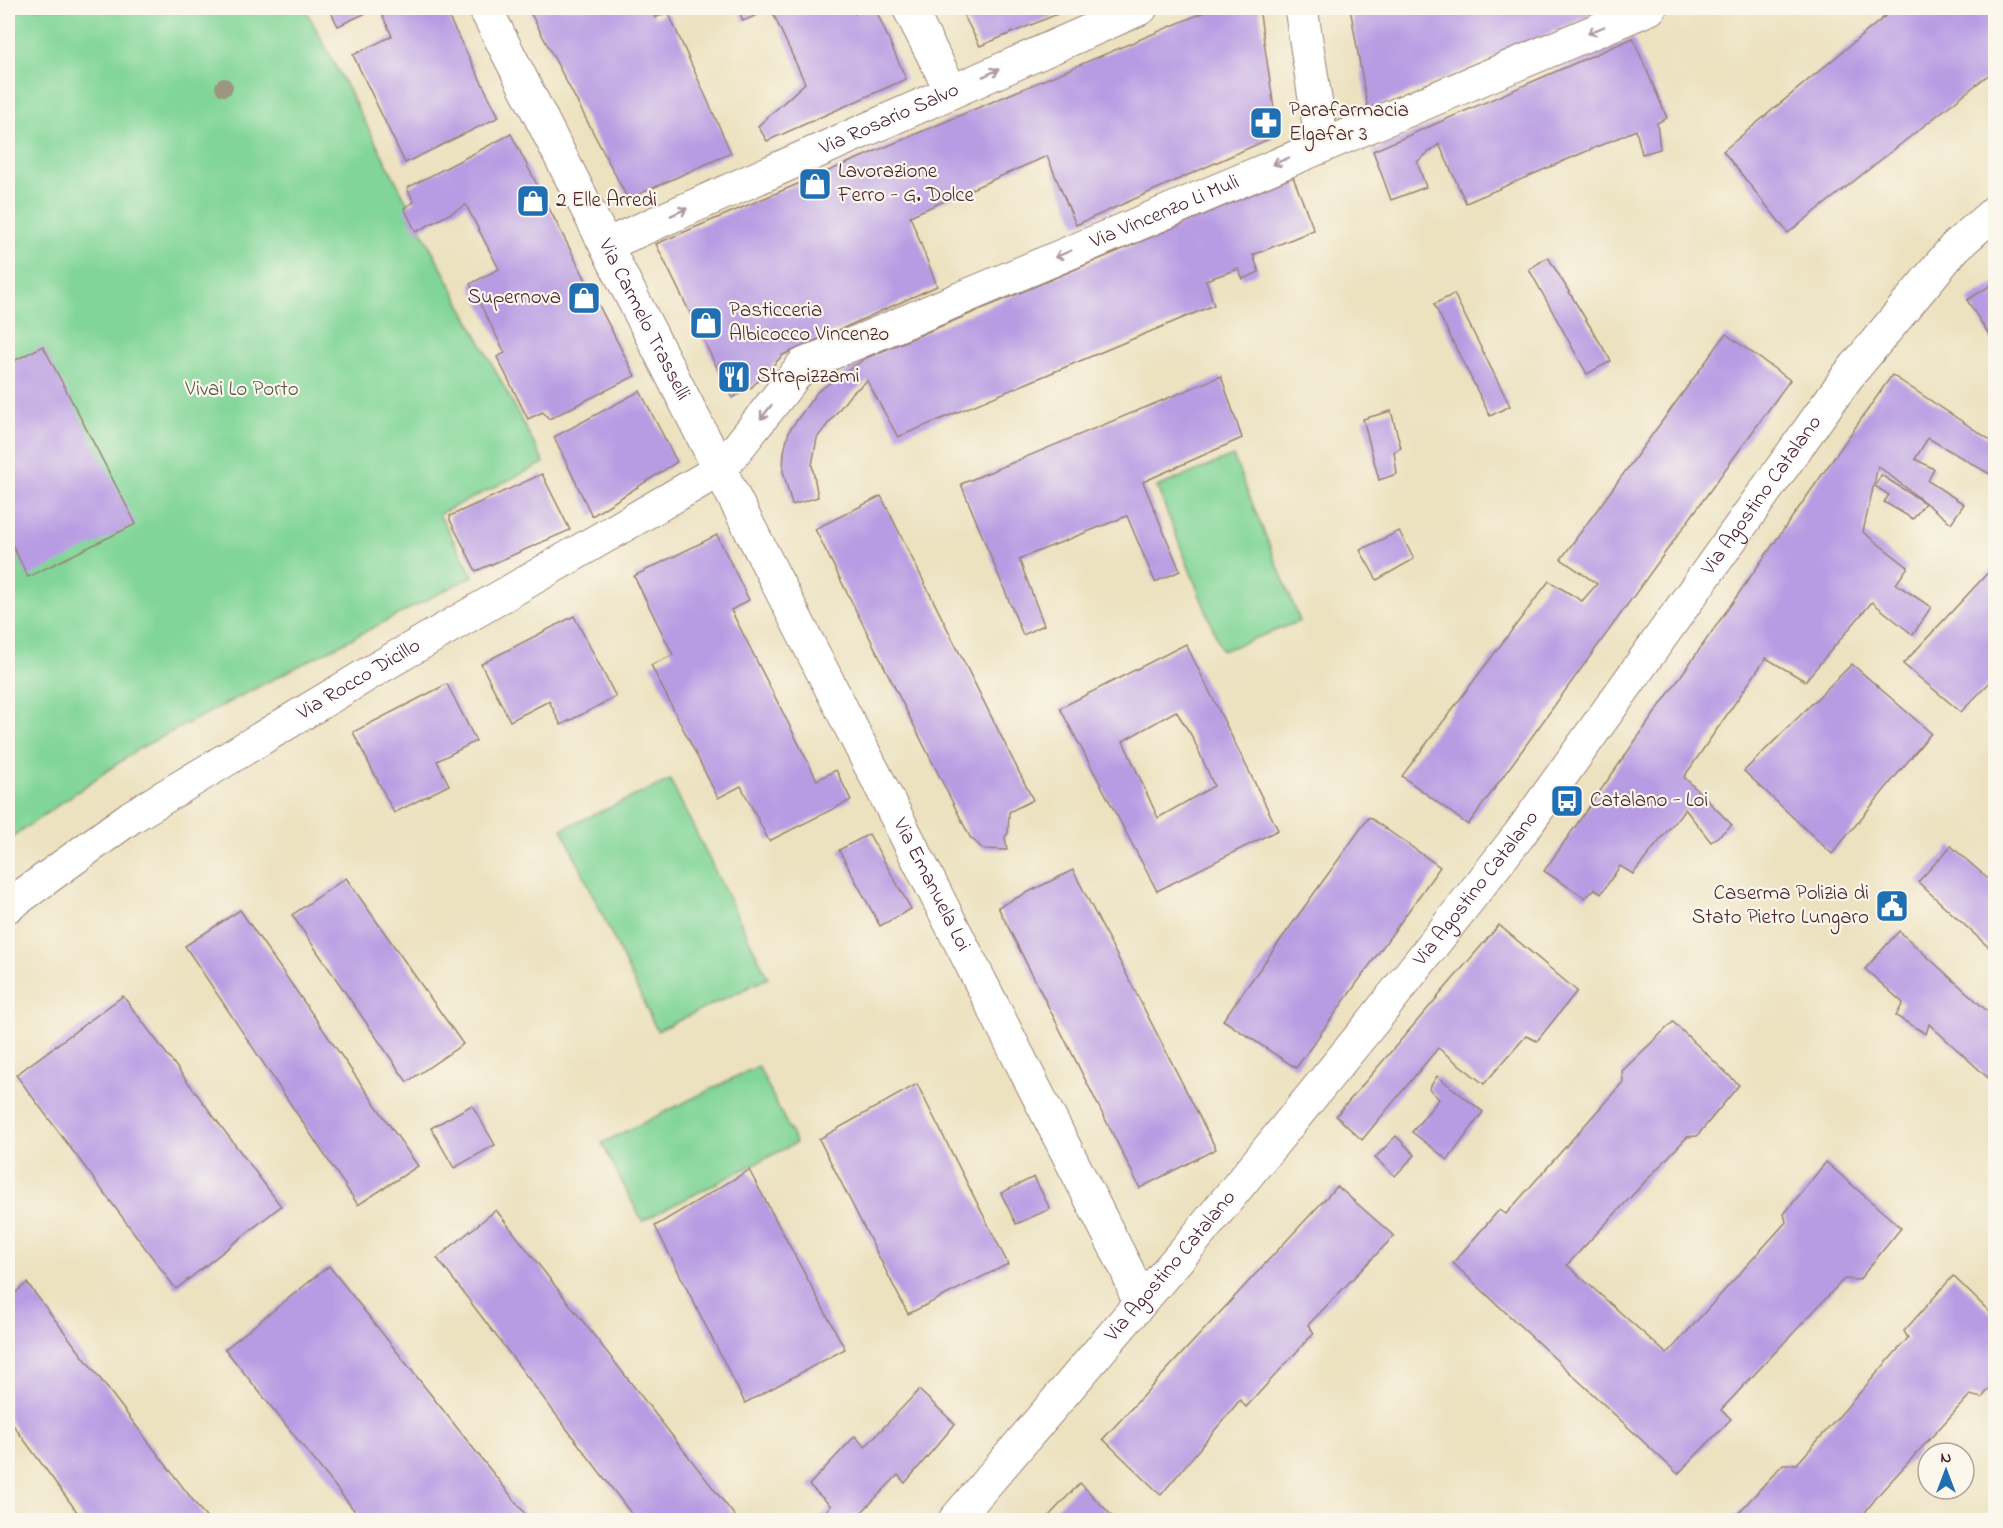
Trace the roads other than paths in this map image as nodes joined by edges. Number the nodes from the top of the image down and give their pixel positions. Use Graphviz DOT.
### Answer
graph roads {
  1 [pos="485,8"];
  2 [pos="909,8"];
  3 [pos="1141,8"];
  4 [pos="1301,8"];
  5 [pos="1650,8"];
  6 [pos="951,90"];
  7 [pos="1322,144"];
  8 [pos="1995,211"];
  9 [pos="606,245"];
  10 [pos="721,469"];
  11 [pos="8,906"];
  12 [pos="1139,1303"];
  13 [pos="955,1521"];
  1 -- 9 [label="street, Via Carmelo Trasselli"];
  2 -- 6 [label="street"];
  6 -- 3 [label="street, Via Rosario Salvo, one-way"];
  4 -- 7 [label="street"];
  5 -- 7 [label="street, Via Vincenzo Li Muli, one-way"];
  9 -- 6 [label="street, Via Rosario Salvo, one-way"];
  7 -- 10 [label="street, Via Vincenzo Li Muli, one-way"];
  8 -- 12 [label="street, Via Agostino Catalano"];
  9 -- 10 [label="street, Via Carmelo Trasselli"];
  10 -- 11 [label="street, Via Rocco Dicillo"];
  10 -- 12 [label="street, Via Emanuela Loi"];
  12 -- 13 [label="street, Via Agostino Catalano"];
}
